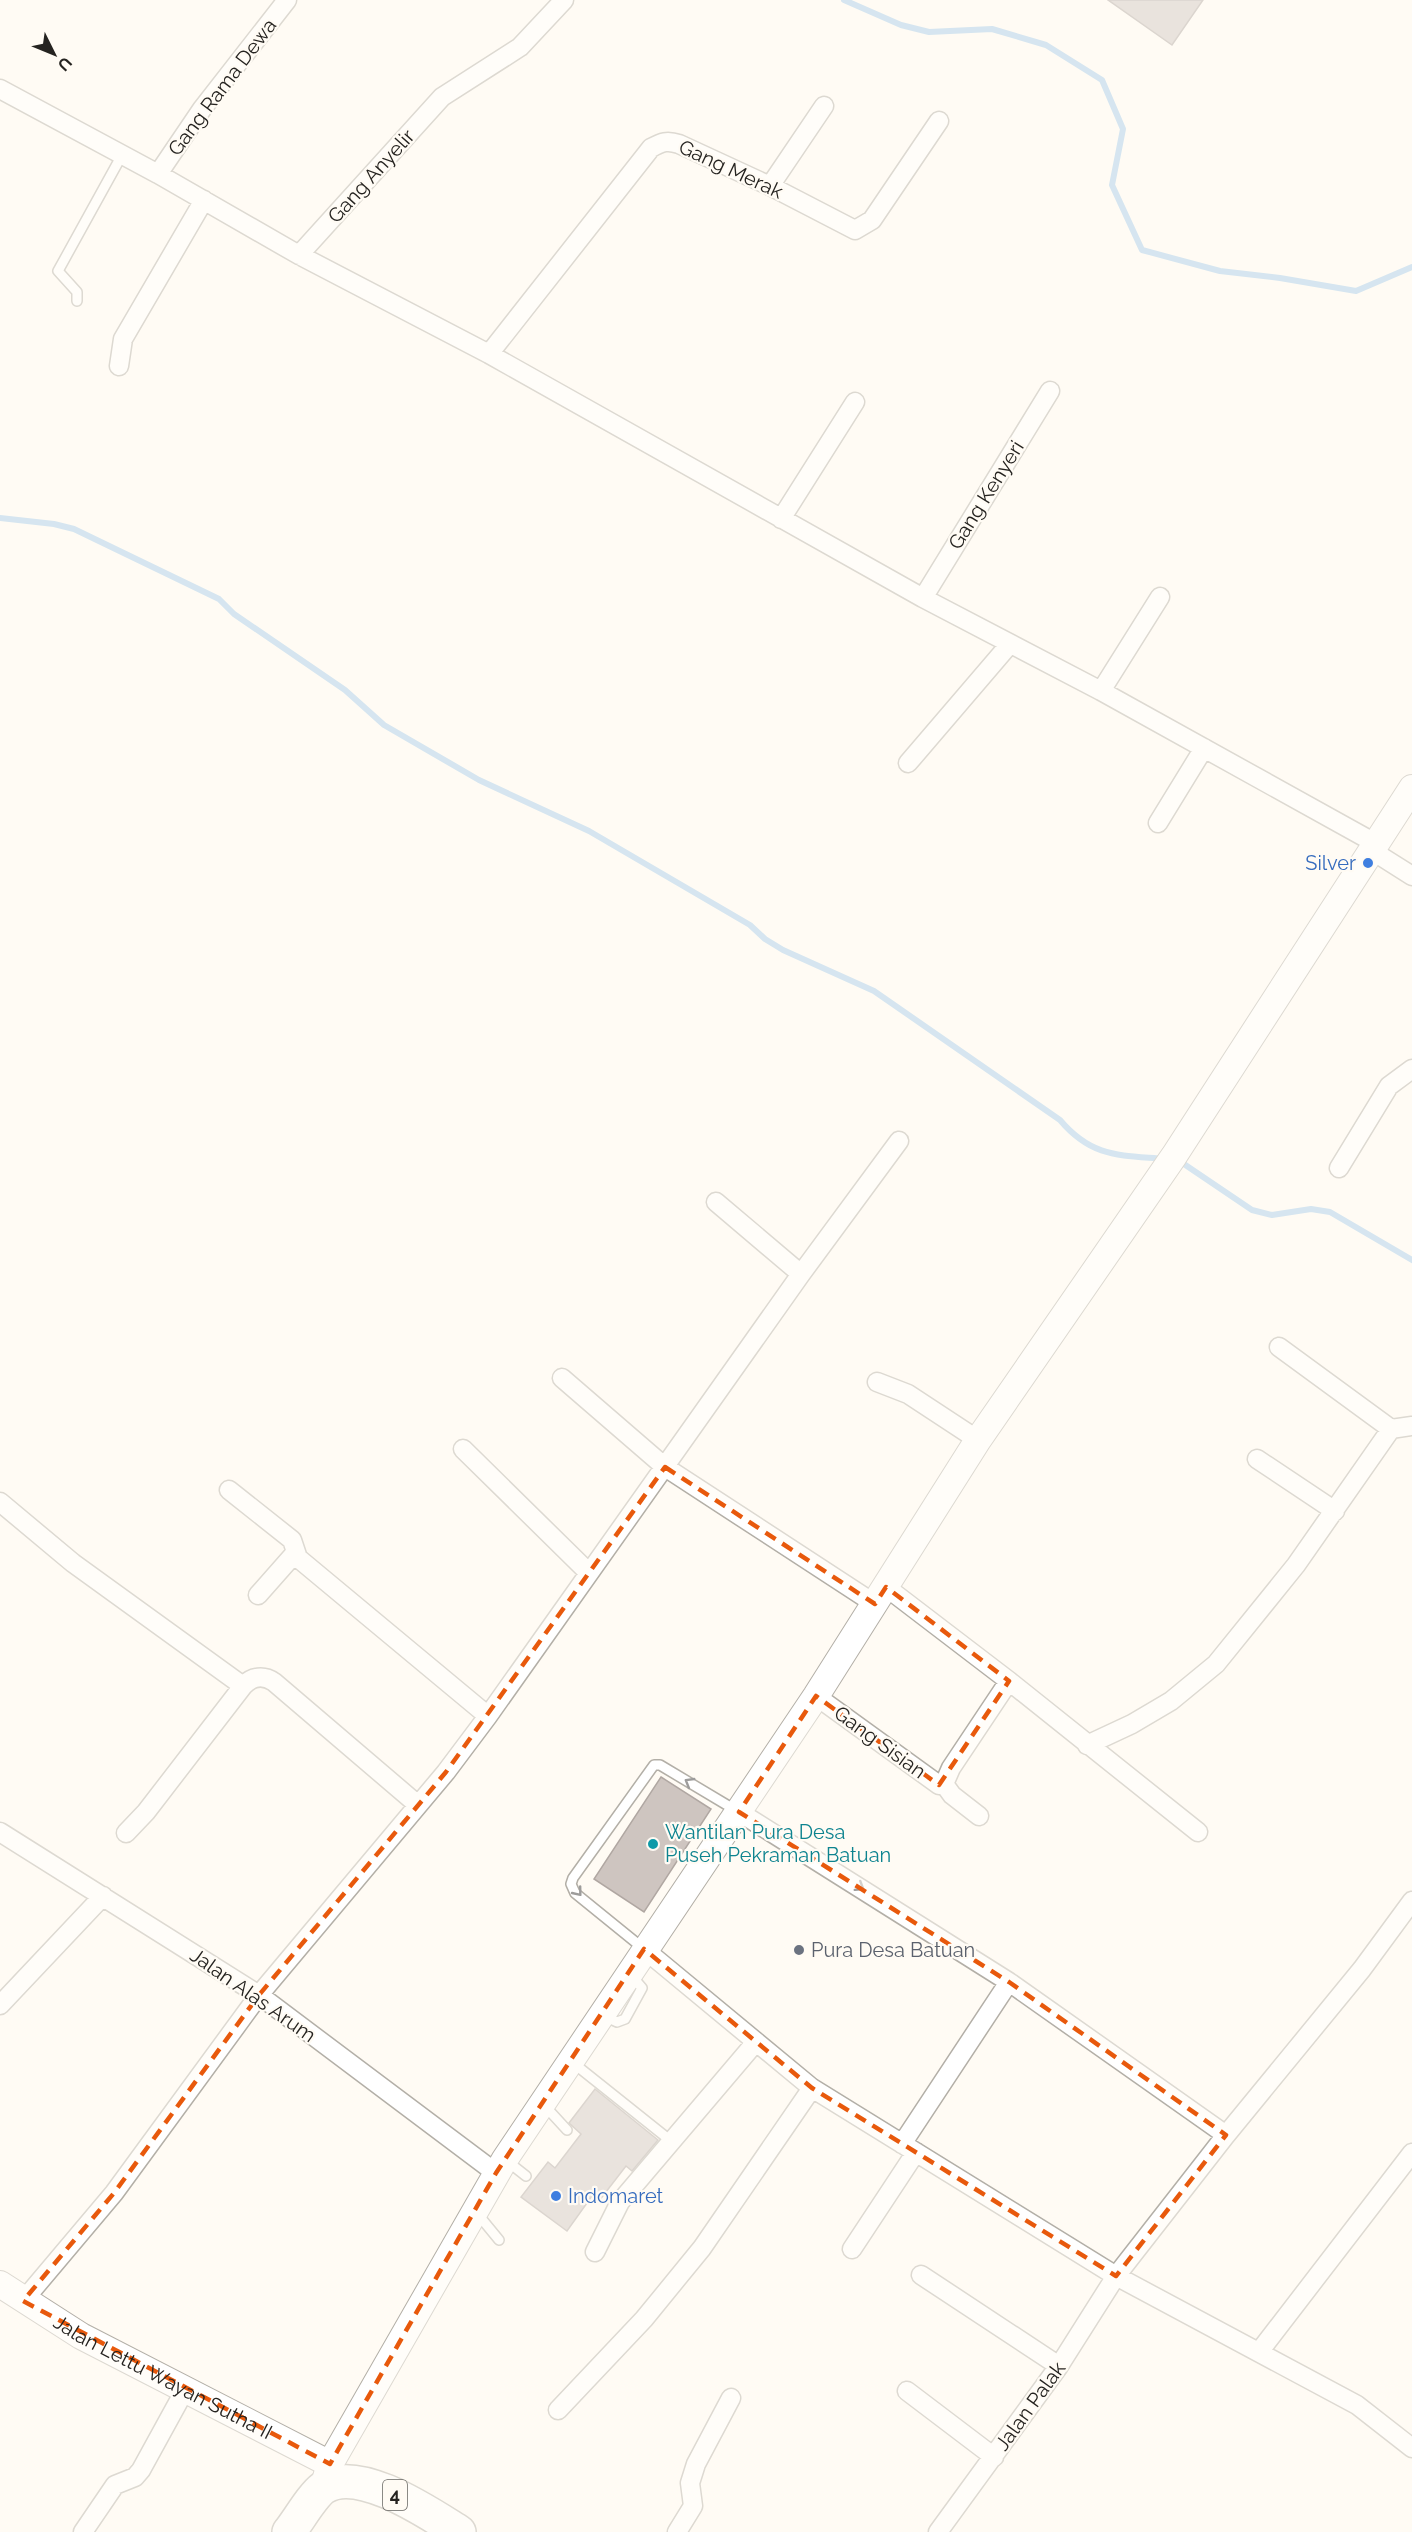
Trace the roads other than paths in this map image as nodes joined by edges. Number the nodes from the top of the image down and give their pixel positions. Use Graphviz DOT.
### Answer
graph roads {
  1 [pos="287,0"];
  2 [pos="564,0"];
  3 [pos="0,89"];
  4 [pos="824,106"];
  5 [pos="939,121"];
  6 [pos="122,155"];
  7 [pos="158,174"];
  8 [pos="770,186"];
  9 [pos="204,200"];
  10 [pos="299,255"];
  11 [pos="77,301"];
  12 [pos="489,354"];
  13 [pos="119,366"];
  14 [pos="1050,391"];
  15 [pos="855,402"];
  16 [pos="781,519"];
  17 [pos="1160,597"];
  18 [pos="922,598"];
  19 [pos="1010,645"];
  20 [pos="1101,691"];
  21 [pos="1204,748"];
  22 [pos="908,763"];
  23 [pos="1412,788"];
  24 [pos="1158,823"];
  25 [pos="1373,846"];
  26 [pos="1412,876"];
  27 [pos="1412,1069"];
  28 [pos="899,1141"];
  29 [pos="1339,1168"];
  30 [pos="716,1202"];
  31 [pos="801,1275"];
  32 [pos="1278,1347"];
  33 [pos="562,1378"];
  34 [pos="877,1382"];
  35 [pos="1412,1426"];
  36 [pos="1391,1429"];
  37 [pos="978,1440"];
  38 [pos="463,1449"];
  39 [pos="1257,1459"];
  40 [pos="666,1467"];
  41 [pos="229,1490"];
  42 [pos="0,1502"];
  43 [pos="1335,1511"];
  44 [pos="296,1552"];
  45 [pos="588,1572"];
  46 [pos="258,1595"];
  47 [pos="880,1595"];
  48 [pos="1009,1681"];
  49 [pos="243,1686"];
  50 [pos="816,1696"];
  51 [pos="488,1716"];
  52 [pos="1087,1745"];
  53 [pos="944,1784"];
  54 [pos="418,1805"];
  55 [pos="739,1812"];
  56 [pos="979,1816"];
  57 [pos="0,1832"];
  58 [pos="1198,1832"];
  59 [pos="126,1833"];
  60 [pos="103,1896"];
  61 [pos="1412,1901"];
  62 [pos="644,1949"];
  63 [pos="1009,1982"];
  64 [pos="259,1995"];
  65 [pos="0,2005"];
  66 [pos="755,2043"];
  67 [pos="570,2061"];
  68 [pos="812,2088"];
  69 [pos="542,2104"];
  70 [pos="567,2130"];
  71 [pos="1226,2135"];
  72 [pos="671,2141"];
  73 [pos="909,2148"];
  74 [pos="1412,2154"];
  75 [pos="500,2166"];
  76 [pos="526,2176"];
  77 [pos="475,2210"];
  78 [pos="499,2240"];
  79 [pos="852,2249"];
  80 [pos="595,2252"];
  81 [pos="921,2275"];
  82 [pos="1116,2276"];
  83 [pos="0,2284"];
  84 [pos="32,2291"];
  85 [pos="1259,2352"];
  86 [pos="1059,2366"];
  87 [pos="186,2388"];
  88 [pos="907,2391"];
  89 [pos="731,2398"];
  90 [pos="558,2410"];
  91 [pos="1412,2448"];
  92 [pos="994,2457"];
  93 [pos="326,2476"];
  94 [pos="83,2532"];
  95 [pos="289,2532"];
  96 [pos="459,2532"];
  97 [pos="677,2532"];
  98 [pos="938,2532"];
  1 -- 7 [label="street, Gang Rama Dewa"];
  2 -- 10 [label="street, Gang Anyelir"];
  3 -- 6 [label="street"];
  4 -- 8 [label="street"];
  5 -- 8 [label="street, Gang Merak"];
  6 -- 7 [label="street"];
  6 -- 11 [label="lane"];
  7 -- 9 [label="street"];
  8 -- 12 [label="street, Gang Merak"];
  9 -- 10 [label="street"];
  9 -- 13 [label="street"];
  10 -- 12 [label="street"];
  12 -- 16 [label="street"];
  14 -- 18 [label="street, Gang Kenyeri"];
  15 -- 16 [label="street"];
  16 -- 18 [label="street"];
  17 -- 20 [label="street"];
  18 -- 19 [label="street"];
  19 -- 20 [label="street"];
  19 -- 22 [label="street"];
  20 -- 21 [label="street"];
  21 -- 24 [label="street"];
  21 -- 25 [label="street"];
  23 -- 25 [label="main road"];
  25 -- 26 [label="street"];
  25 -- 37 [label="main road"];
  27 -- 29 [label="street"];
  28 -- 31 [label="street"];
  30 -- 31 [label="street"];
  31 -- 40 [label="street"];
  32 -- 36 [label="street"];
  33 -- 40 [label="street"];
  34 -- 37 [label="street"];
  35 -- 36 [label="street"];
  36 -- 43 [label="street"];
  37 -- 47 [label="main road"];
  38 -- 45 [label="street"];
  39 -- 43 [label="street"];
  40 -- 45 [label="street"];
  40 -- 47 [label="street"];
  41 -- 44 [label="street"];
  42 -- 49 [label="street"];
  43 -- 52 [label="street"];
  44 -- 46 [label="street"];
  44 -- 51 [label="street"];
  45 -- 51 [label="street"];
  47 -- 48 [label="street"];
  47 -- 50 [label="main road"];
  48 -- 52 [label="street"];
  48 -- 53 [label="street"];
  49 -- 54 [label="street"];
  49 -- 59 [label="street"];
  50 -- 53 [label="street, Gang Sisian"];
  50 -- 55 [label="main road"];
  51 -- 54 [label="street"];
  52 -- 58 [label="street"];
  53 -- 56 [label="street, Gang Sisian"];
  54 -- 64 [label="street"];
  55 -- 62 [label="main road"];
  55 -- 62 [label="lane, one-way"];
  55 -- 63 [label="street, one-way"];
  57 -- 60 [label="street, Jalan Alas Arum"];
  60 -- 64 [label="street, Jalan Alas Arum"];
  60 -- 65 [label="street"];
  61 -- 71 [label="street, Jalan Palak"];
  62 -- 66 [label="street"];
  62 -- 67 [label="main road"];
  63 -- 71 [label="street"];
  63 -- 73 [label="street"];
  64 -- 75 [label="street, Jalan Alas Arum"];
  64 -- 84 [label="street"];
  66 -- 68 [label="street"];
  66 -- 72 [label="street"];
  67 -- 69 [label="main road"];
  67 -- 72 [label="lane"];
  68 -- 73 [label="street"];
  68 -- 90 [label="street"];
  69 -- 70 [label="lane"];
  69 -- 75 [label="main road"];
  71 -- 82 [label="street, Jalan Palak"];
  72 -- 80 [label="street"];
  73 -- 79 [label="street"];
  73 -- 82 [label="street"];
  74 -- 85 [label="street"];
  75 -- 76 [label="lane"];
  75 -- 77 [label="main road"];
  77 -- 78 [label="lane"];
  77 -- 93 [label="main road"];
  81 -- 86 [label="street"];
  82 -- 85 [label="street"];
  82 -- 86 [label="street, Jalan Palak"];
  83 -- 84 [label="main road, Jalan Lettu Wayan Sutha II"];
  84 -- 87 [label="main road, Jalan Lettu Wayan Sutha II"];
  85 -- 91 [label="street"];
  86 -- 92 [label="street, Jalan Palak"];
  87 -- 93 [label="main road, Jalan Lettu Wayan Sutha II"];
  87 -- 94 [label="street"];
  88 -- 92 [label="street"];
  89 -- 97 [label="street"];
  92 -- 98 [label="street, Jalan Palak"];
  93 -- 95 [label="highway"];
  93 -- 96 [label="highway, 4"];
}
